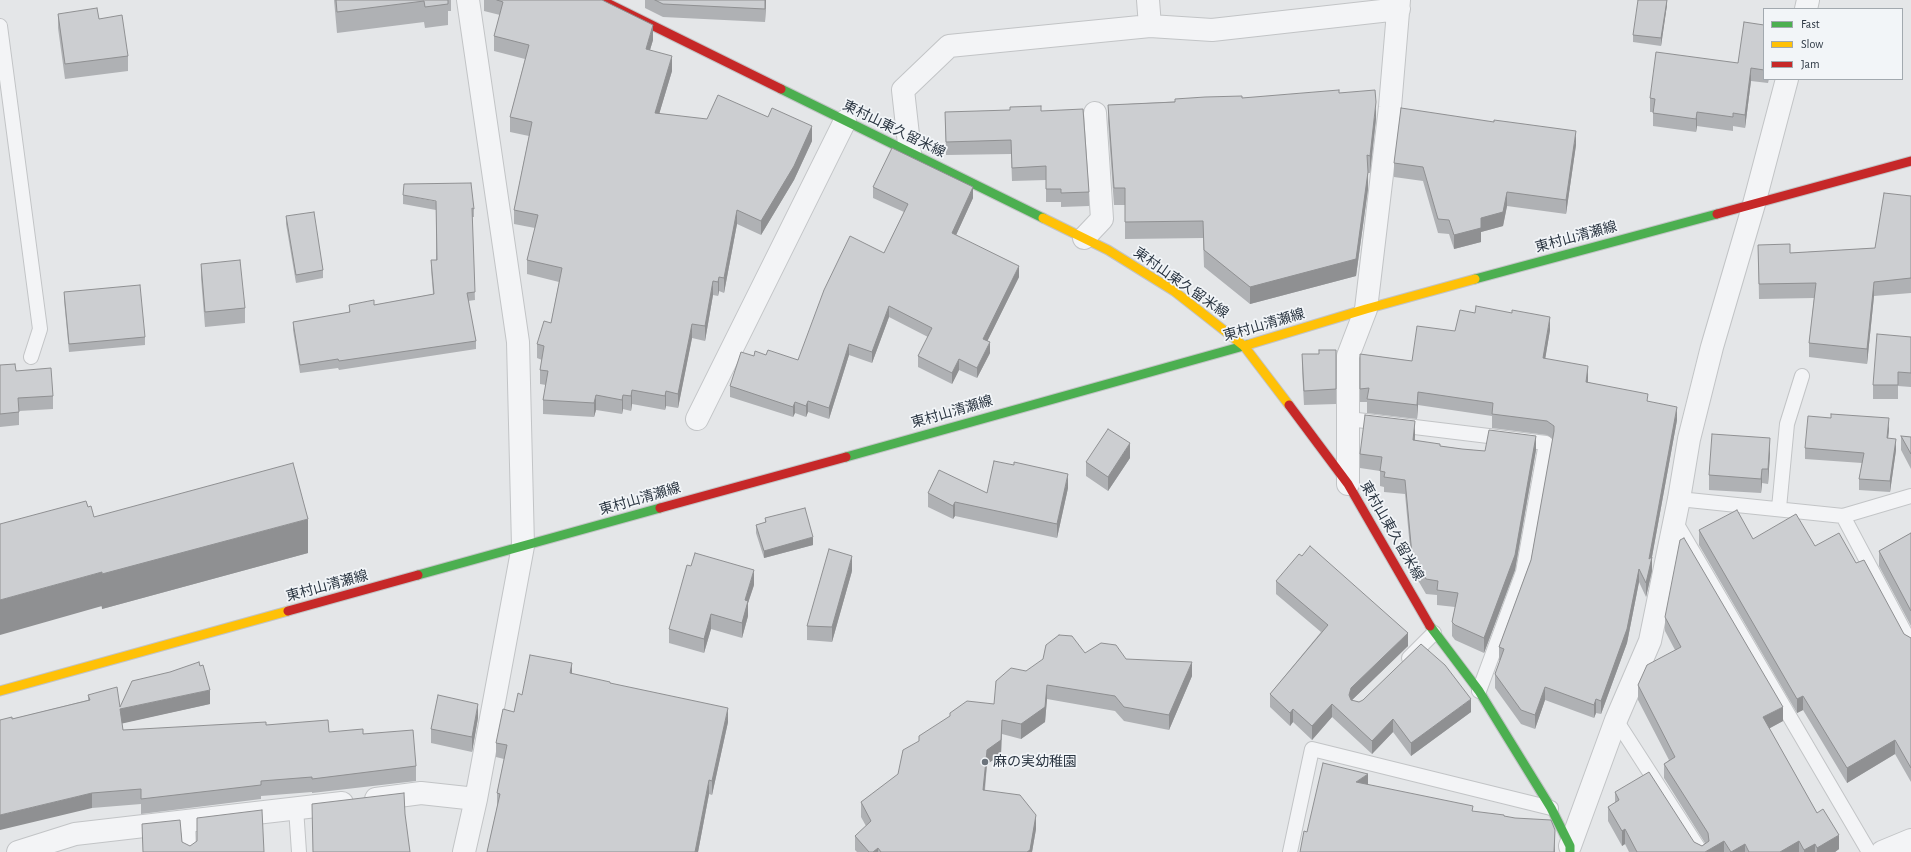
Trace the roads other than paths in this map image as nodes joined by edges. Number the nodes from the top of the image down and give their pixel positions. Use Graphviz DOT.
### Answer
graph roads {
  1 [pos="468,0"];
  2 [pos="601,0"];
  3 [pos="1148,0"];
  4 [pos="1399,4"];
  5 [pos="0,26"];
  6 [pos="1150,26"];
  7 [pos="1787,80"];
  8 [pos="1095,113"];
  9 [pos="845,121"];
  10 [pos="910,153"];
  11 [pos="1911,161"];
  12 [pos="1754,204"];
  13 [pos="1084,238"];
  14 [pos="1366,309"];
  15 [pos="1244,346"];
  16 [pos="31,358"];
  17 [pos="1802,376"];
  18 [pos="697,419"];
  19 [pos="1349,419"];
  20 [pos="1348,484"];
  21 [pos="1911,496"];
  22 [pos="1679,499"];
  23 [pos="1779,508"];
  24 [pos="1843,516"];
  25 [pos="1675,521"];
  26 [pos="523,546"];
  27 [pos="1434,633"];
  28 [pos="1911,644"];
  29 [pos="1401,665"];
  30 [pos="0,691"];
  31 [pos="1479,691"];
  32 [pos="1616,720"];
  33 [pos="476,799"];
  34 [pos="296,808"];
  35 [pos="1551,808"];
  36 [pos="188,821"];
  37 [pos="1911,840"];
  38 [pos="1570,849"];
  39 [pos="18,852"];
  40 [pos="189,852"];
  41 [pos="298,852"];
  42 [pos="464,852"];
  43 [pos="1290,852"];
  44 [pos="1700,852"];
  45 [pos="1869,852"];
  46 [pos="1882,852"];
  1 -- 26 [label="street"];
  2 -- 9 [label="main road, 東村山東久留米線"];
  3 -- 6 [label="street"];
  4 -- 6 [label="street"];
  4 -- 14 [label="street"];
  5 -- 16 [label="lane"];
  6 -- 10 [label="street"];
  7 -- 12 [label="street"];
  8 -- 13 [label="street"];
  9 -- 10 [label="main road, 東村山東久留米線"];
  9 -- 18 [label="street"];
  10 -- 13 [label="main road, 東村山東久留米線"];
  11 -- 12 [label="main road, 東村山清瀬線"];
  12 -- 14 [label="main road, 東村山清瀬線"];
  12 -- 22 [label="street"];
  13 -- 15 [label="main road, 東村山東久留米線"];
  14 -- 15 [label="main road, 東村山清瀬線"];
  14 -- 19 [label="street"];
  15 -- 20 [label="main road, 東村山東久留米線"];
  15 -- 26 [label="main road, 東村山清瀬線"];
  17 -- 23 [label="lane"];
  19 -- 20 [label="street"];
  19 -- 31 [label="lane"];
  20 -- 27 [label="main road, 東村山東久留米線"];
  21 -- 24 [label="lane"];
  22 -- 23 [label="lane"];
  22 -- 25 [label="street"];
  23 -- 24 [label="lane"];
  24 -- 28 [label="lane"];
  25 -- 32 [label="street"];
  25 -- 45 [label="lane"];
  26 -- 30 [label="main road, 東村山清瀬線"];
  26 -- 33 [label="street"];
  27 -- 29 [label="lane"];
  27 -- 31 [label="main road, 東村山東久留米線"];
  31 -- 35 [label="main road, 東村山東久留米線"];
  32 -- 38 [label="street"];
  32 -- 44 [label="lane"];
  33 -- 34 [label="street"];
  33 -- 42 [label="street"];
  34 -- 36 [label="street"];
  34 -- 41 [label="lane"];
  35 -- 38 [label="main road, 東村山東久留米線"];
  35 -- 43 [label="lane"];
  36 -- 39 [label="street"];
  36 -- 40 [label="lane"];
  37 -- 46 [label="street"];
}
